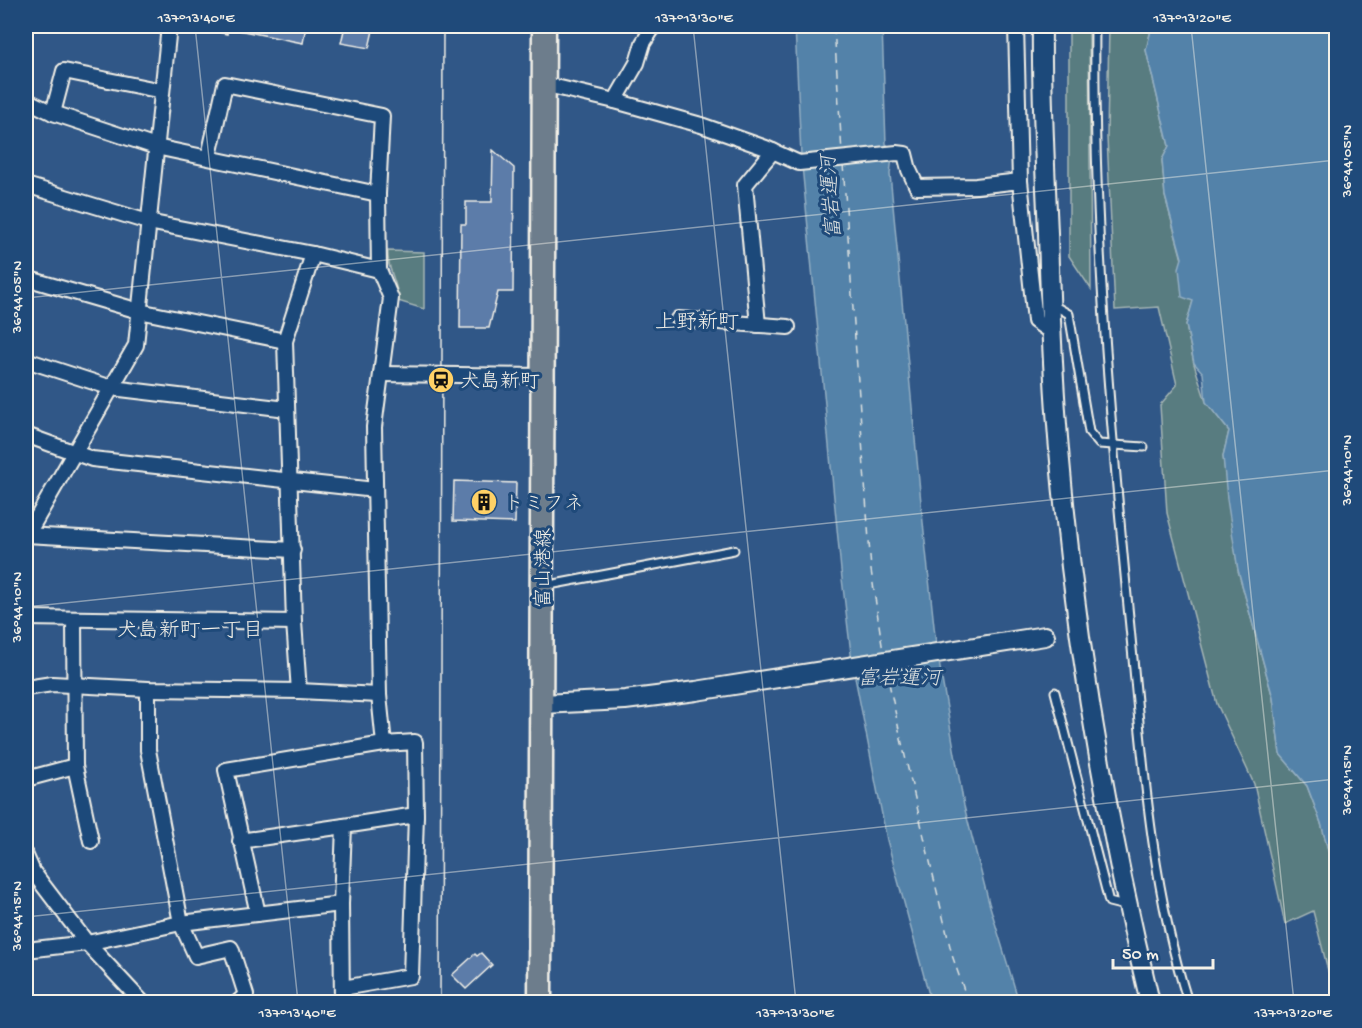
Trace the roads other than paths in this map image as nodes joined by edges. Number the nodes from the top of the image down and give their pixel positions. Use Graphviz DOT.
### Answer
graph roads {
  1 [pos="170,26"];
  2 [pos="544,26"];
  3 [pos="654,26"];
  4 [pos="1016,26"];
  5 [pos="1042,26"];
  6 [pos="1095,26"];
  7 [pos="543,84"];
  8 [pos="162,91"];
  9 [pos="26,100"];
  10 [pos="615,101"];
  11 [pos="53,113"];
  12 [pos="156,147"];
  13 [pos="773,151"];
  14 [pos="209,156"];
  15 [pos="1020,181"];
  16 [pos="26,185"];
  17 [pos="378,194"];
  18 [pos="148,222"];
  19 [pos="313,254"];
  20 [pos="379,270"];
  21 [pos="26,278"];
  22 [pos="1050,304"];
  23 [pos="139,311"];
  24 [pos="678,319"];
  25 [pos="758,325"];
  26 [pos="788,327"];
  27 [pos="1051,332"];
  28 [pos="285,340"];
  29 [pos="26,360"];
  30 [pos="381,374"];
  31 [pos="543,376"];
  32 [pos="112,388"];
  33 [pos="287,409"];
  34 [pos="26,435"];
  35 [pos="1112,446"];
  36 [pos="1144,447"];
  37 [pos="75,452"];
  38 [pos="289,482"];
  39 [pos="375,490"];
  40 [pos="32,514"];
  41 [pos="26,536"];
  42 [pos="292,550"];
  43 [pos="734,550"];
  44 [pos="542,586"];
  45 [pos="26,618"];
  46 [pos="74,619"];
  47 [pos="294,622"];
  48 [pos="1045,636"];
  49 [pos="75,686"];
  50 [pos="26,688"];
  51 [pos="148,689"];
  52 [pos="299,692"];
  53 [pos="1055,692"];
  54 [pos="380,694"];
  55 [pos="542,704"];
  56 [pos="384,744"];
  57 [pos="75,766"];
  58 [pos="26,779"];
  59 [pos="416,815"];
  60 [pos="344,826"];
  61 [pos="91,841"];
  62 [pos="240,841"];
  63 [pos="26,856"];
  64 [pos="341,904"];
  65 [pos="1127,907"];
  66 [pos="258,914"];
  67 [pos="181,923"];
  68 [pos="87,943"];
  69 [pos="26,950"];
  70 [pos="343,988"];
  71 [pos="246,1000"];
  72 [pos="142,1002"];
  73 [pos="342,1002"];
  74 [pos="540,1002"];
  75 [pos="1150,1002"];
  76 [pos="1188,1002"];
  1 -- 8 [label="street"];
  2 -- 7 [label="main road, 富山港線"];
  3 -- 10 [label="street"];
  4 -- 15 [label="street"];
  5 -- 22 [label="street"];
  6 -- 35 [label="lane"];
  7 -- 10 [label="street"];
  7 -- 31 [label="main road, 富山港線"];
  8 -- 11 [label="street"];
  8 -- 12 [label="street"];
  9 -- 11 [label="street"];
  10 -- 13 [label="street"];
  11 -- 12 [label="street"];
  12 -- 14 [label="street"];
  12 -- 18 [label="street"];
  13 -- 15 [label="street"];
  13 -- 25 [label="street"];
  14 -- 17 [label="street"];
  14 -- 17 [label="street"];
  15 -- 27 [label="street"];
  16 -- 18 [label="street"];
  17 -- 20 [label="street"];
  18 -- 19 [label="street"];
  18 -- 23 [label="street"];
  19 -- 20 [label="street"];
  19 -- 28 [label="street"];
  20 -- 30 [label="street"];
  21 -- 23 [label="street"];
  22 -- 27 [label="street"];
  22 -- 35 [label="lane"];
  23 -- 28 [label="street"];
  23 -- 32 [label="street"];
  24 -- 25 [label="street"];
  25 -- 26 [label="street"];
  27 -- 65 [label="street"];
  28 -- 33 [label="street"];
  29 -- 32 [label="street"];
  30 -- 31 [label="street"];
  30 -- 39 [label="street"];
  31 -- 44 [label="main road, 富山港線"];
  32 -- 33 [label="street"];
  32 -- 37 [label="street"];
  33 -- 38 [label="street"];
  34 -- 37 [label="street"];
  35 -- 36 [label="lane"];
  35 -- 76 [label="lane"];
  37 -- 38 [label="street"];
  37 -- 40 [label="street"];
  38 -- 39 [label="street"];
  38 -- 42 [label="street"];
  39 -- 54 [label="street"];
  40 -- 41 [label="street"];
  41 -- 42 [label="street"];
  42 -- 47 [label="street"];
  43 -- 44 [label="lane"];
  44 -- 55 [label="main road, 富山港線"];
  45 -- 46 [label="street"];
  46 -- 47 [label="street"];
  46 -- 49 [label="street"];
  47 -- 52 [label="street"];
  48 -- 55 [label="street"];
  49 -- 50 [label="street"];
  49 -- 51 [label="street"];
  49 -- 57 [label="street"];
  51 -- 52 [label="street"];
  51 -- 67 [label="street"];
  52 -- 54 [label="street"];
  53 -- 65 [label="lane"];
  54 -- 56 [label="street"];
  55 -- 74 [label="main road, 富山港線"];
  56 -- 59 [label="street"];
  56 -- 62 [label="street"];
  57 -- 58 [label="street"];
  57 -- 61 [label="street"];
  59 -- 60 [label="street"];
  59 -- 70 [label="street"];
  60 -- 62 [label="street"];
  60 -- 64 [label="street"];
  62 -- 66 [label="street"];
  63 -- 68 [label="street"];
  64 -- 66 [label="street"];
  64 -- 70 [label="street"];
  65 -- 75 [label="street"];
  66 -- 67 [label="street"];
  67 -- 68 [label="street"];
  67 -- 71 [label="street"];
  68 -- 69 [label="street"];
  68 -- 72 [label="street"];
  70 -- 73 [label="street"];
}
